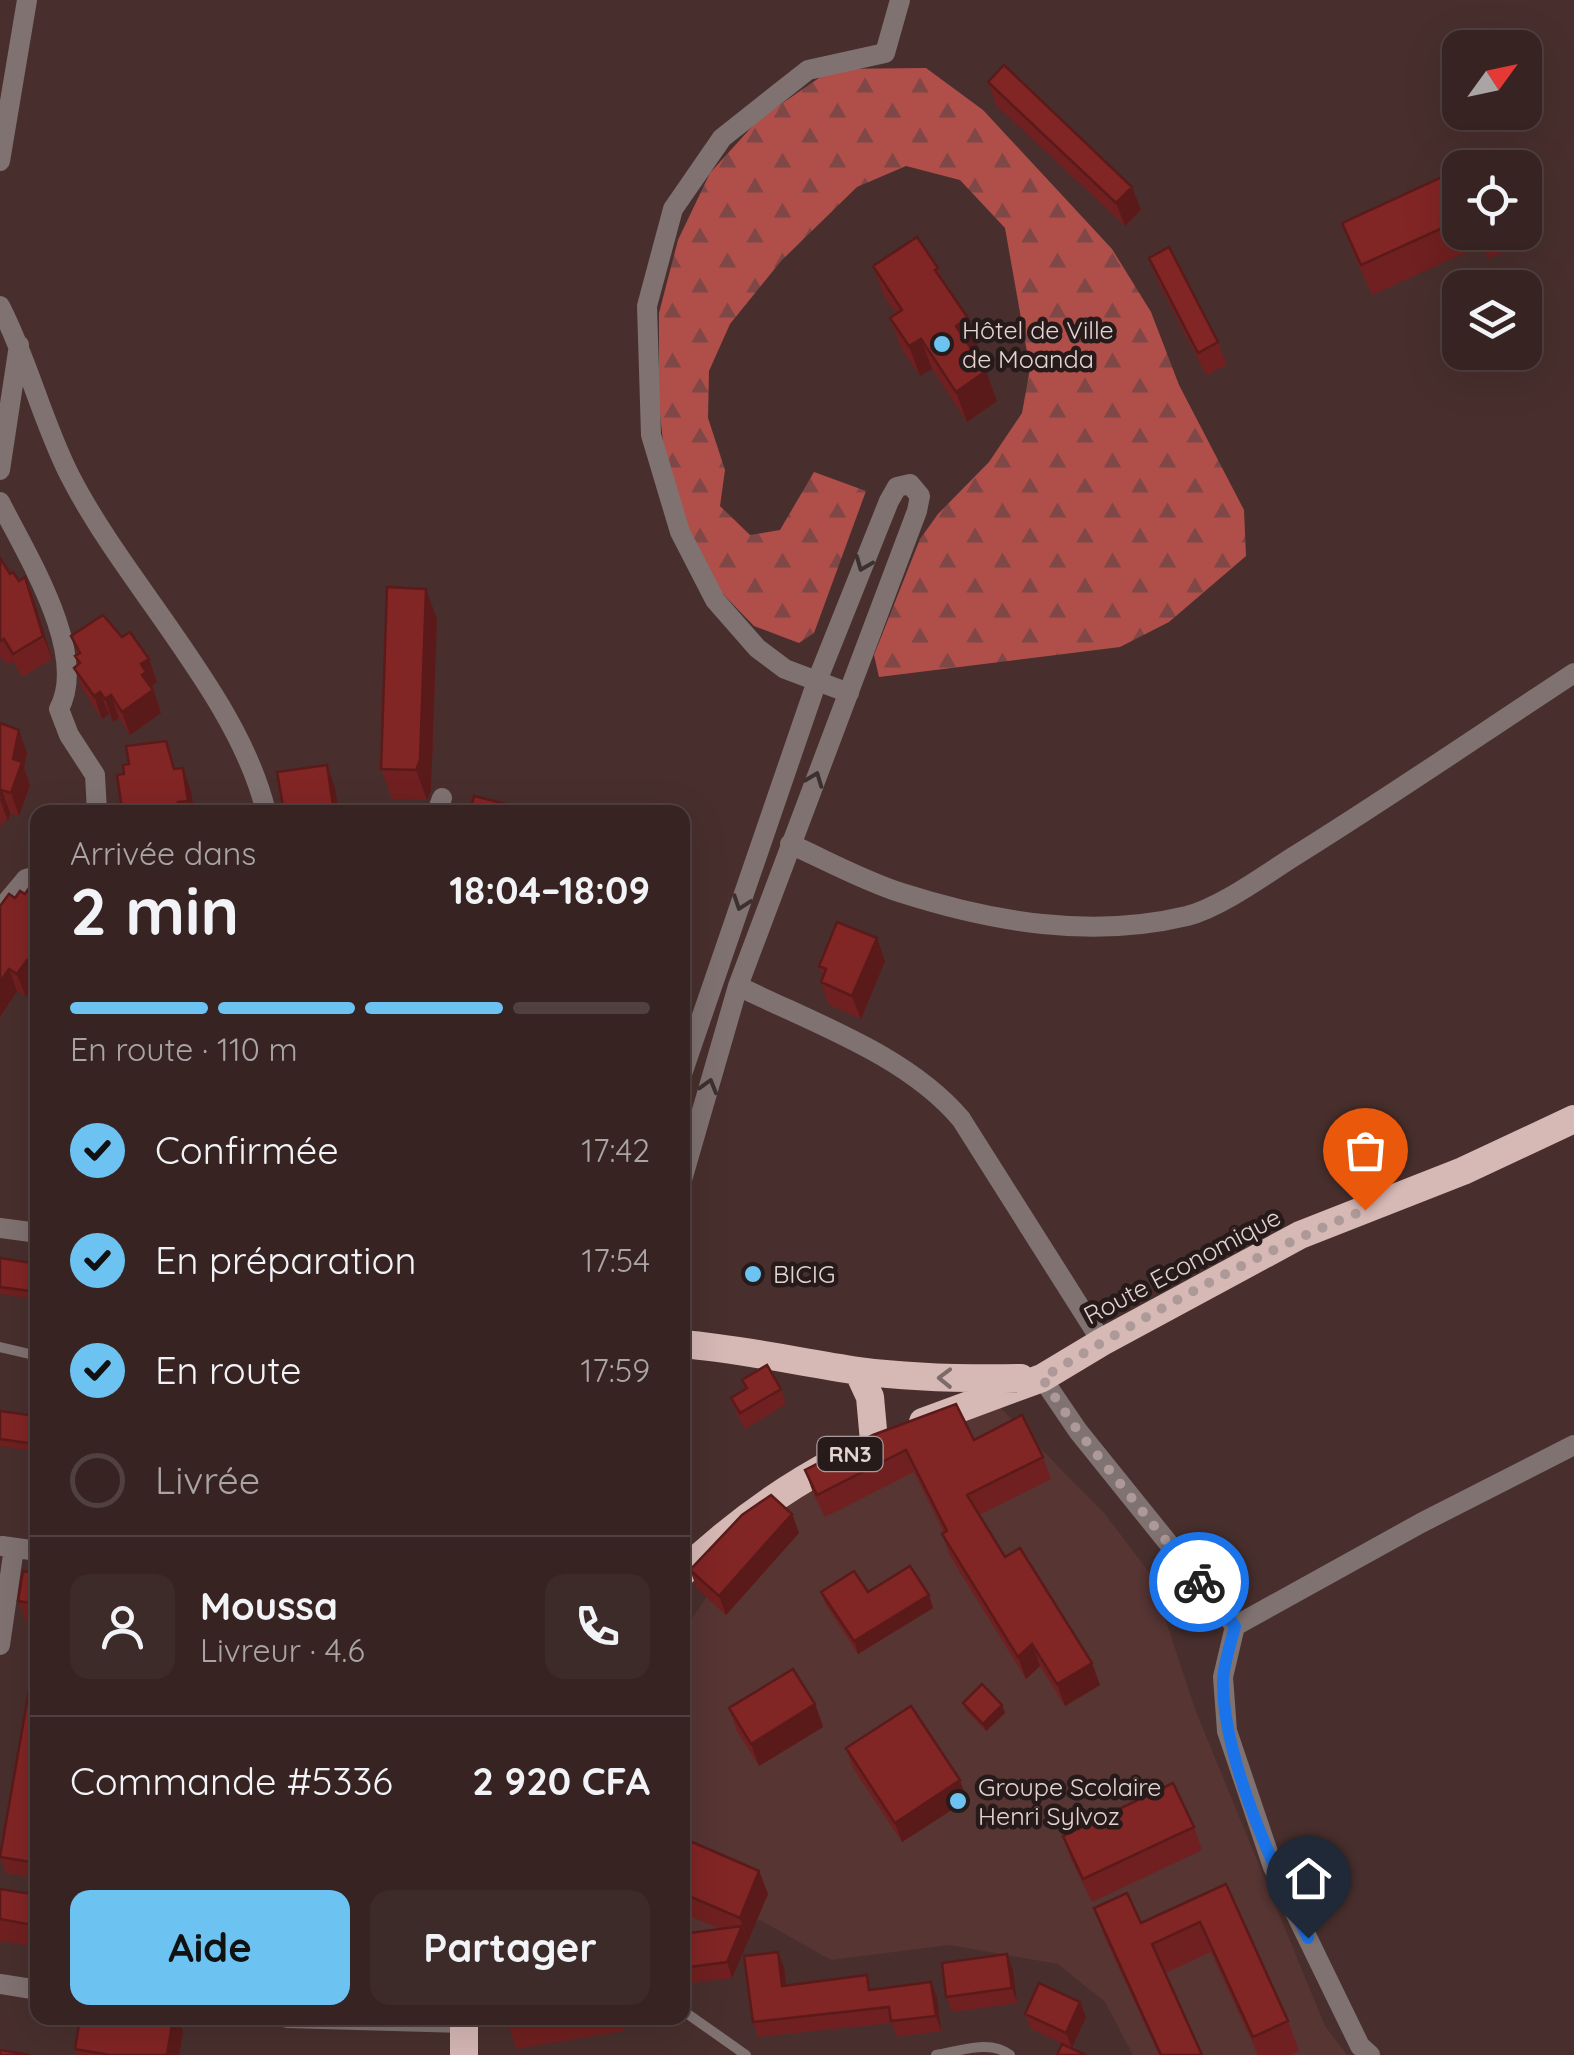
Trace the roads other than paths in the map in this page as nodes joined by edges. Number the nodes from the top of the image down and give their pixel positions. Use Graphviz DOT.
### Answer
graph roads {
  1 [pos="27,0"];
  2 [pos="900,0"];
  3 [pos="0,162"];
  4 [pos="0,306"];
  5 [pos="19,343"];
  6 [pos="0,470"];
  7 [pos="0,502"];
  8 [pos="1574,673"];
  9 [pos="816,681"];
  10 [pos="849,694"];
  11 [pos="97,805"];
  12 [pos="263,805"];
  13 [pos="790,844"];
  14 [pos="30,878"];
  15 [pos="0,910"];
  16 [pos="738,986"];
  17 [pos="690,1051"];
  18 [pos="1574,1119"];
  19 [pos="690,1152"];
  20 [pos="0,1228"];
  21 [pos="30,1232"];
  22 [pos="1102,1342"];
  23 [pos="690,1345"];
  24 [pos="0,1347"];
  25 [pos="30,1354"];
  26 [pos="858,1370"];
  27 [pos="1042,1378"];
  28 [pos="874,1441"];
  29 [pos="1574,1445"];
  30 [pos="7,1547"];
  31 [pos="690,1566"];
  32 [pos="1235,1626"];
  33 [pos="0,1645"];
  34 [pos="0,1984"];
  35 [pos="30,1989"];
  36 [pos="690,2016"];
  37 [pos="463,2025"];
  38 [pos="464,2055"];
  39 [pos="746,2055"];
  40 [pos="936,2055"];
  41 [pos="1010,2055"];
  42 [pos="1370,2055"];
  1 -- 3 [label="street"];
  2 -- 9 [label="street"];
  4 -- 5 [label="street"];
  5 -- 6 [label="street"];
  5 -- 12 [label="street"];
  7 -- 11 [label="street"];
  8 -- 13 [label="street"];
  9 -- 10 [label="street"];
  10 -- 9 [label="street, one-way"];
  9 -- 17 [label="street, one-way"];
  13 -- 10 [label="street, one-way"];
  13 -- 16 [label="street"];
  14 -- 15 [label="street"];
  19 -- 16 [label="street, one-way"];
  16 -- 22 [label="street"];
  18 -- 22 [label="highway, Route Economique / RN3"];
  20 -- 21 [label="street"];
  22 -- 27 [label="highway, Route Economique / RN3"];
  23 -- 26 [label="highway"];
  24 -- 25 [label="lane"];
  27 -- 26 [label="highway, one-way"];
  26 -- 28 [label="highway"];
  27 -- 28 [label="highway, Route Economique / RN3"];
  27 -- 32 [label="street"];
  28 -- 31 [label="highway, Route Economique / RN3"];
  29 -- 32 [label="street"];
  30 -- 33 [label="street"];
  32 -- 42 [label="street"];
  34 -- 35 [label="street"];
  36 -- 39 [label="lane"];
  37 -- 38 [label="highway"];
  40 -- 41 [label="lane"];
}
